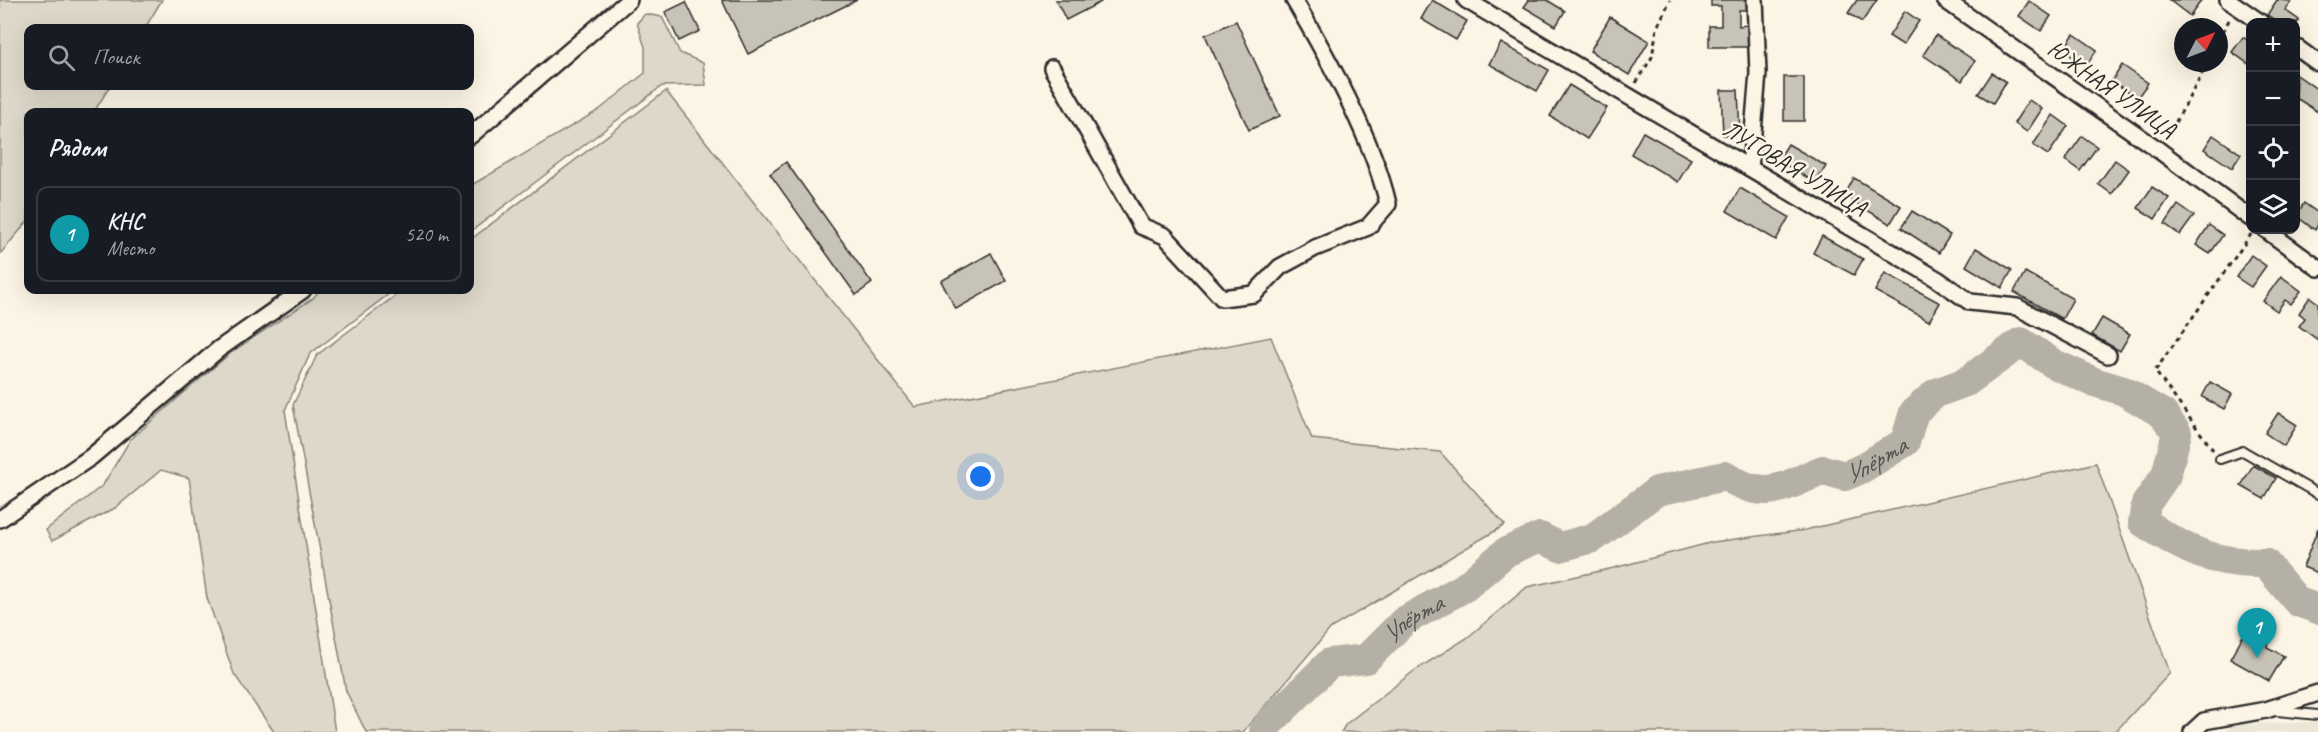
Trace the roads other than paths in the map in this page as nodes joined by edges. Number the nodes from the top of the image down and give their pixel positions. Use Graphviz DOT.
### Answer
graph roads {
  1 [pos="629,0"];
  2 [pos="1294,0"];
  3 [pos="1466,0"];
  4 [pos="1755,0"];
  5 [pos="1953,2"];
  6 [pos="2232,3"];
  7 [pos="2254,18"];
  8 [pos="2300,50"];
  9 [pos="2318,63"];
  10 [pos="1052,68"];
  11 [pos="474,133"];
  12 [pos="1750,168"];
  13 [pos="2246,215"];
  14 [pos="2271,234"];
  15 [pos="2318,268"];
  16 [pos="297,294"];
  17 [pos="2108,355"];
  18 [pos="2220,459"];
  19 [pos="2318,494"];
  20 [pos="0,519"];
  21 [pos="2318,693"];
  22 [pos="2266,710"];
  23 [pos="2318,715"];
  24 [pos="2192,732"];
  1 -- 11 [label="street"];
  2 -- 10 [label="street"];
  3 -- 12 [label="street, ЛУГОВАЯ УЛИЦА"];
  4 -- 12 [label="street"];
  5 -- 13 [label="street, ЮЖНАЯ УЛИЦА"];
  6 -- 7 [label="street"];
  8 -- 9 [label="street"];
  12 -- 17 [label="street, ЛУГОВАЯ УЛИЦА"];
  14 -- 15 [label="street"];
  16 -- 20 [label="street"];
  18 -- 19 [label="lane"];
  21 -- 22 [label="street"];
  22 -- 23 [label="lane"];
  22 -- 24 [label="street"];
}
